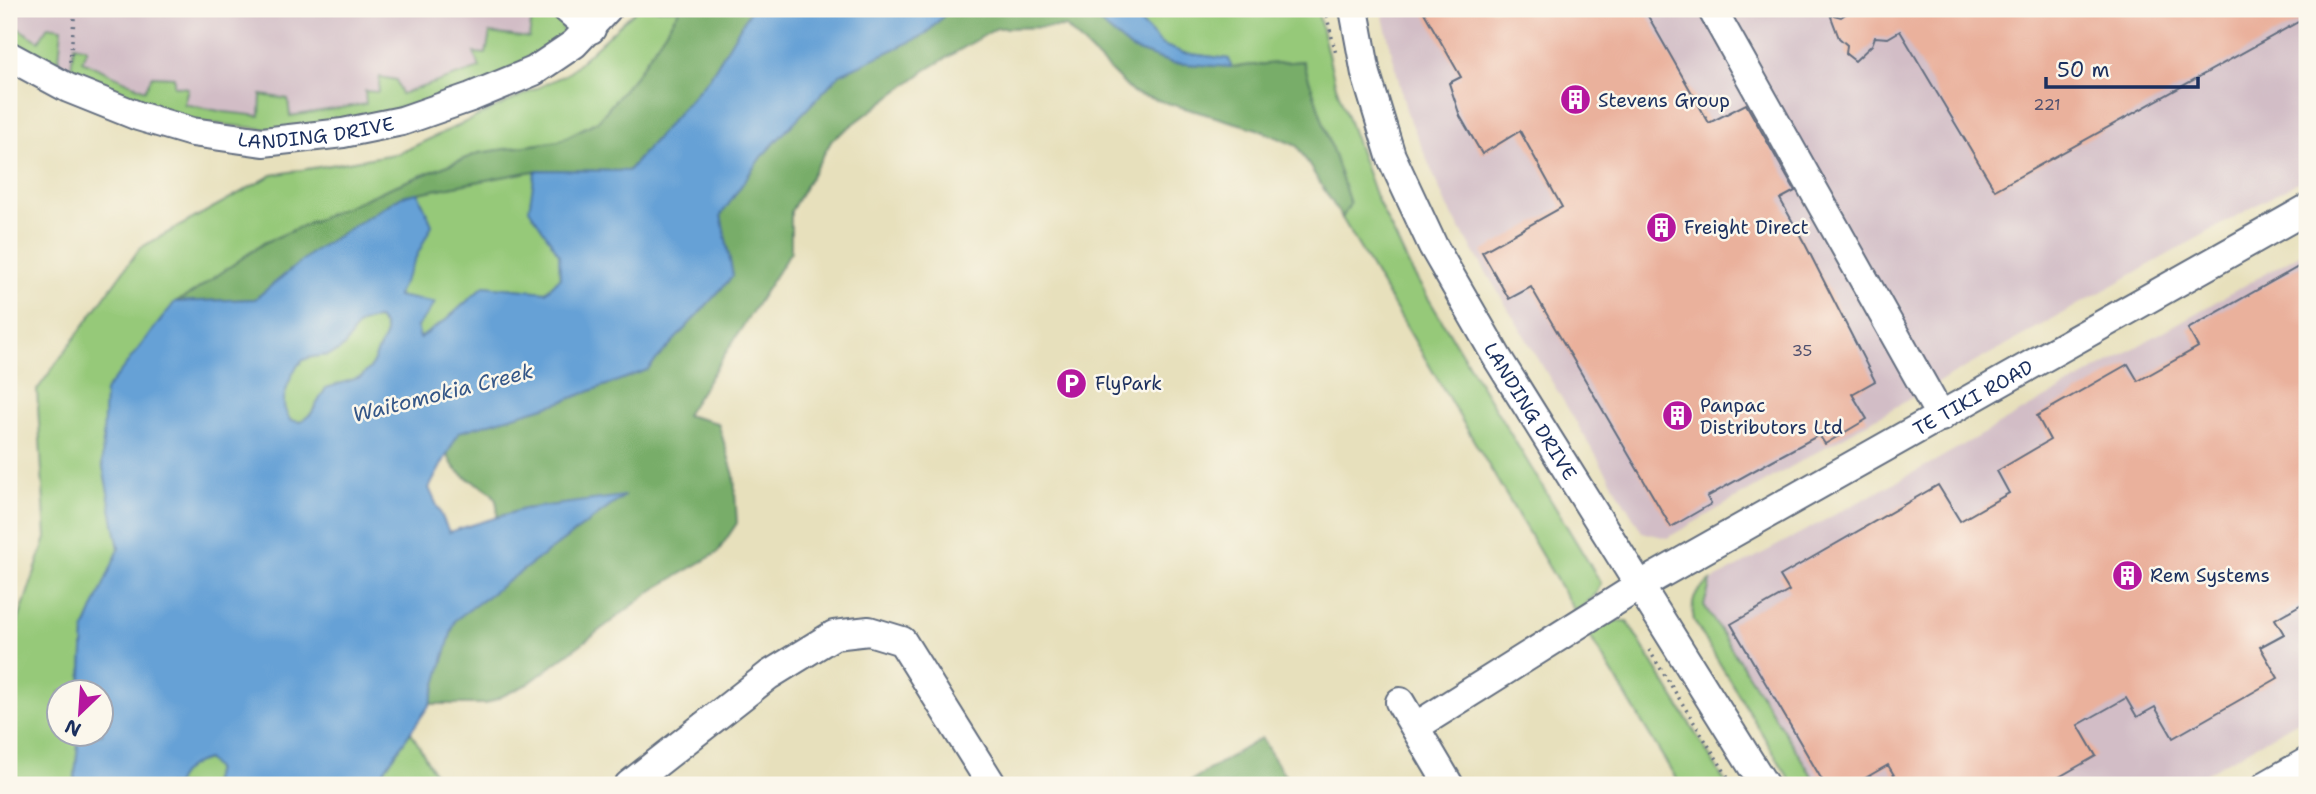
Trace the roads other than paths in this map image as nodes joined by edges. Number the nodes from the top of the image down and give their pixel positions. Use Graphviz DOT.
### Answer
graph roads {
  1 [pos="567,9"];
  2 [pos="1354,9"];
  3 [pos="1712,9"];
  4 [pos="599,19"];
  5 [pos="9,56"];
  6 [pos="2307,209"];
  7 [pos="1941,417"];
  8 [pos="1639,586"];
  9 [pos="1400,702"];
  10 [pos="1415,727"];
  11 [pos="2307,762"];
  12 [pos="629,785"];
  13 [pos="992,785"];
  14 [pos="1449,785"];
  15 [pos="1764,785"];
  16 [pos="2267,785"];
  1 -- 4 [label="street"];
  2 -- 8 [label="street, LANDING DRIVE"];
  3 -- 7 [label="street"];
  4 -- 5 [label="street, LANDING DRIVE"];
  6 -- 7 [label="street, TE TIKI ROAD"];
  7 -- 8 [label="street, TE TIKI ROAD"];
  8 -- 10 [label="street, TE TIKI ROAD"];
  8 -- 15 [label="street, LANDING DRIVE"];
  9 -- 10 [label="street"];
  10 -- 14 [label="street"];
  11 -- 16 [label="street"];
  12 -- 13 [label="street"];
}
